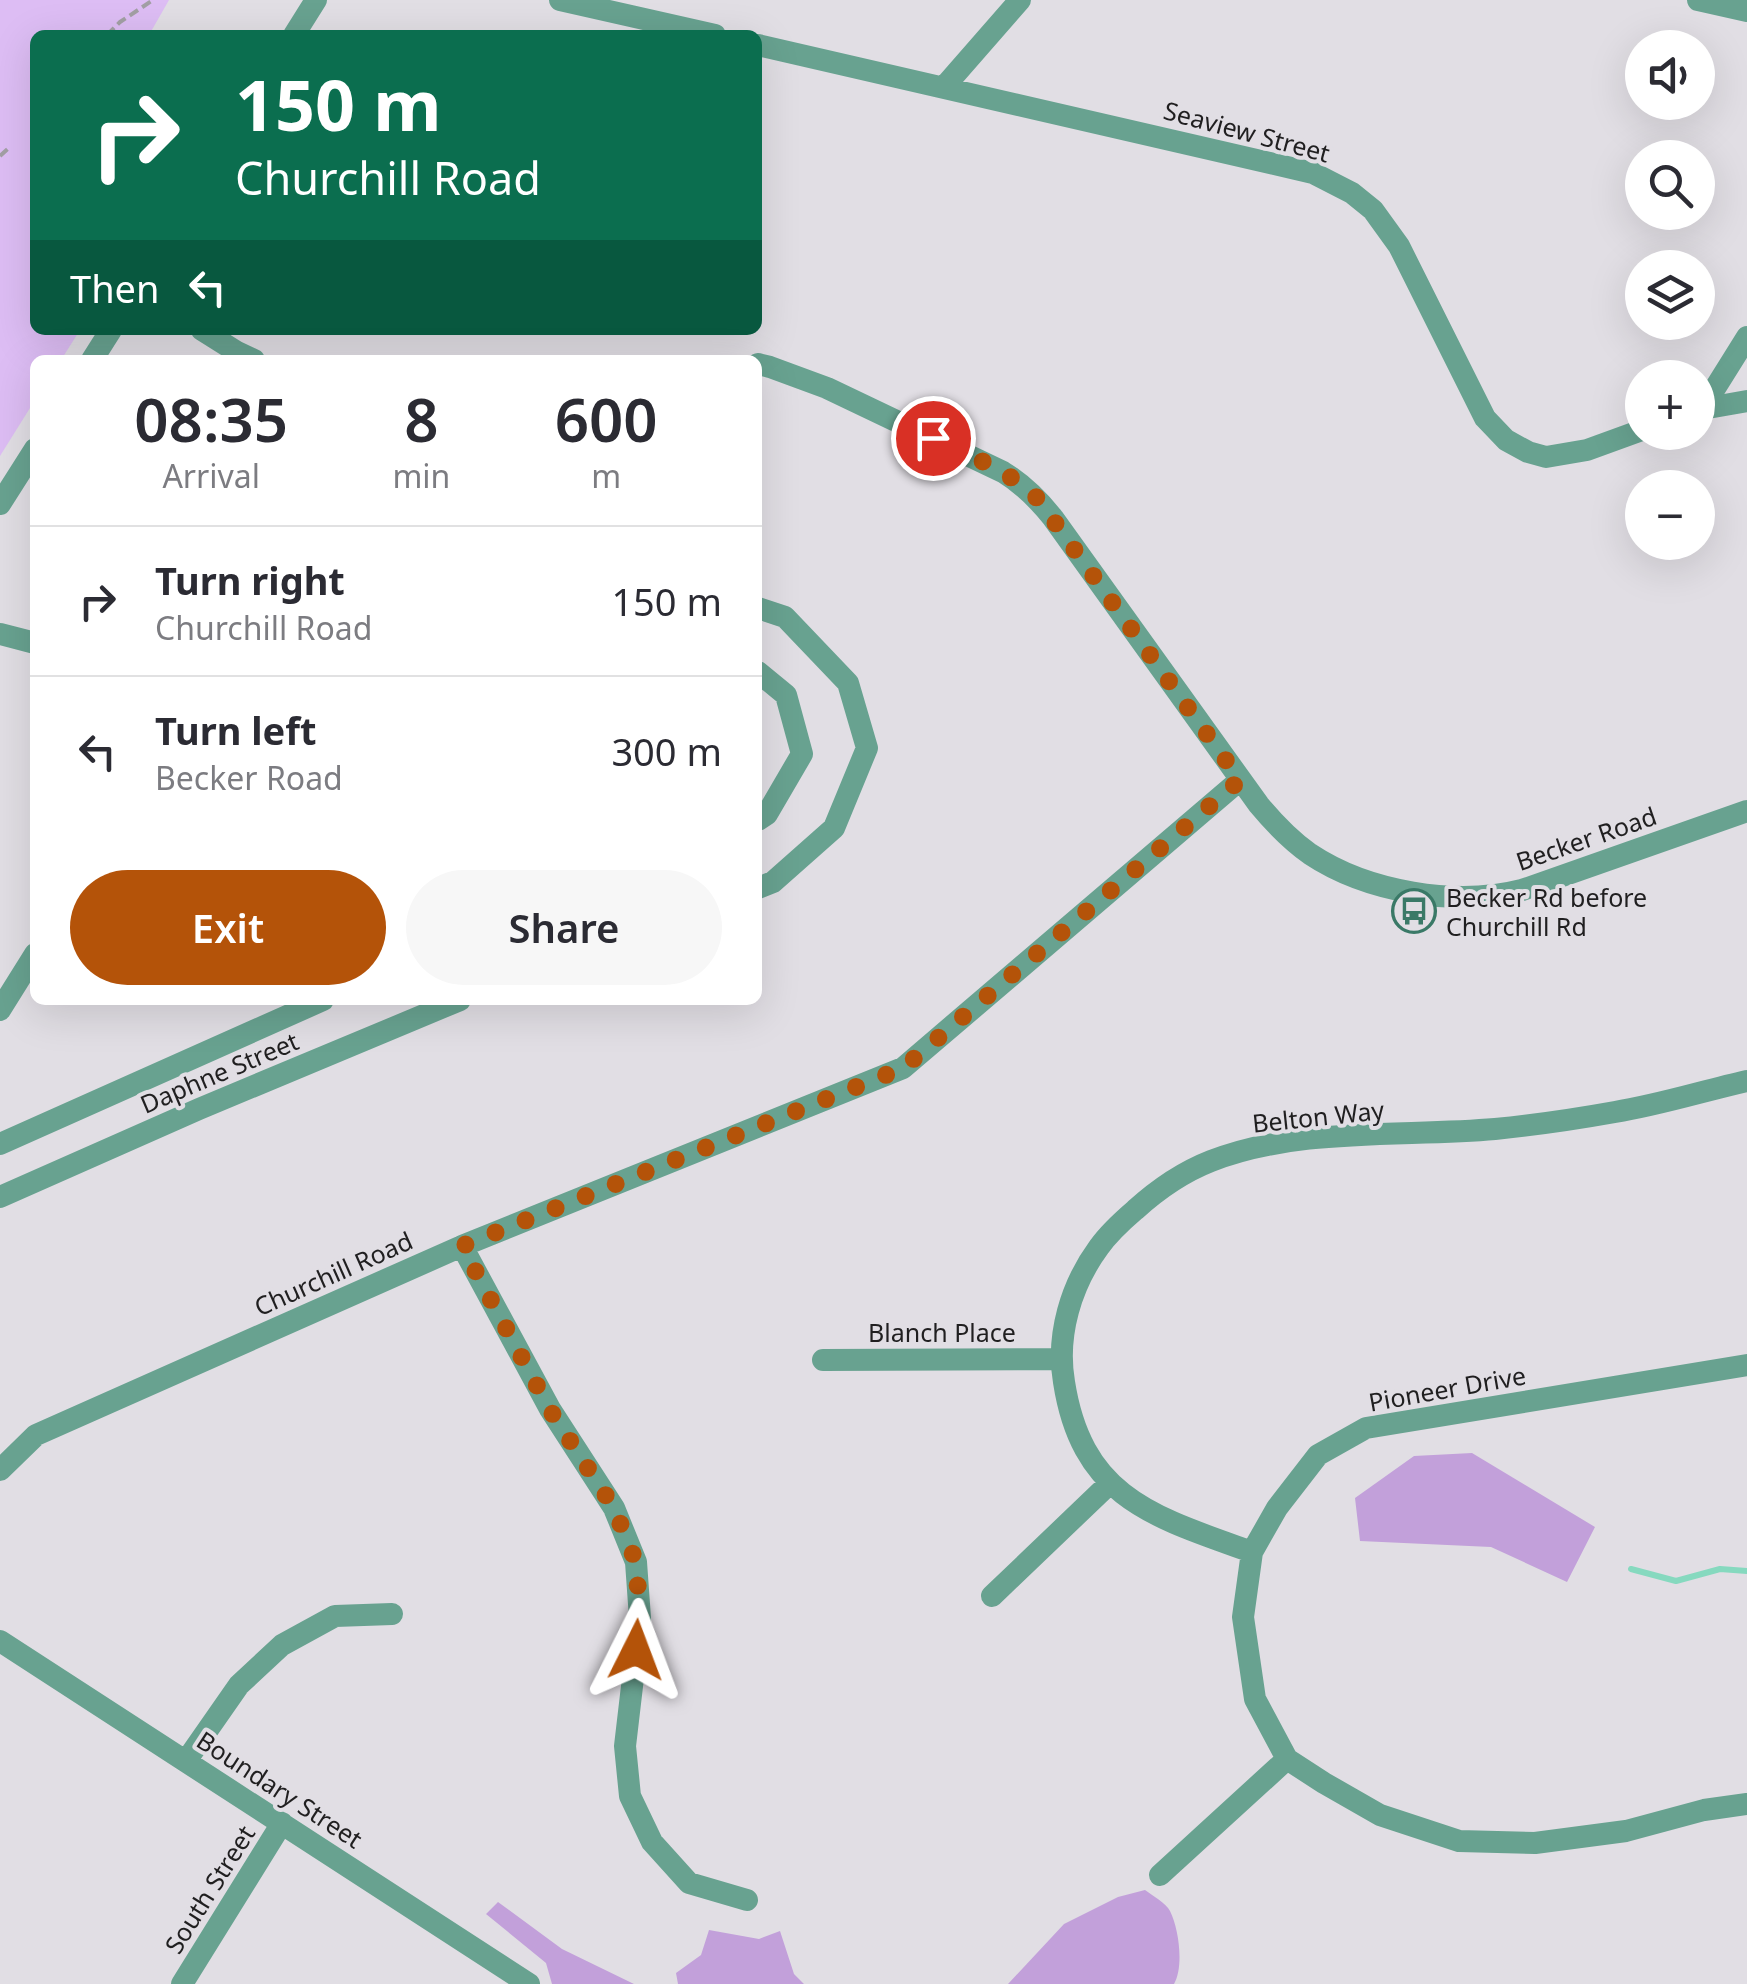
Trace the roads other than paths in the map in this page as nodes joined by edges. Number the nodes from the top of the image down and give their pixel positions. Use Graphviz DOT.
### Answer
graph roads {
  1 [pos="316,0"];
  2 [pos="560,0"];
  3 [pos="1020,0"];
  4 [pos="1698,0"];
  5 [pos="1747,11"];
  6 [pos="297,30"];
  7 [pos="693,30"];
  8 [pos="762,45"];
  9 [pos="944,87"];
  10 [pos="210,335"];
  11 [pos="1747,337"];
  12 [pos="243,355"];
  13 [pos="762,365"];
  14 [pos="1715,387"];
  15 [pos="1747,401"];
  16 [pos="1715,407"];
  17 [pos="1625,436"];
  18 [pos="30,457"];
  19 [pos="0,504"];
  20 [pos="762,609"];
  21 [pos="0,634"];
  22 [pos="30,642"];
  23 [pos="762,675"];
  24 [pos="1240,780"];
  25 [pos="1747,811"];
  26 [pos="762,818"];
  27 [pos="762,886"];
  28 [pos="30,962"];
  29 [pos="312,1005"];
  30 [pos="448,1005"];
  31 [pos="0,1010"];
  32 [pos="1747,1080"];
  33 [pos="0,1144"];
  34 [pos="0,1198"];
  35 [pos="462,1246"];
  36 [pos="1060,1359"];
  37 [pos="823,1360"];
  38 [pos="1747,1365"];
  39 [pos="0,1470"];
  40 [pos="1109,1484"];
  41 [pos="1252,1552"];
  42 [pos="992,1596"];
  43 [pos="392,1614"];
  44 [pos="0,1642"];
  45 [pos="1288,1759"];
  46 [pos="186,1761"];
  47 [pos="1747,1804"];
  48 [pos="282,1823"];
  49 [pos="1160,1876"];
  50 [pos="747,1900"];
  51 [pos="182,1984"];
  52 [pos="530,1984"];
  1 -- 6 [label="street"];
  2 -- 7 [label="street"];
  3 -- 9 [label="street"];
  4 -- 5 [label="street"];
  8 -- 9 [label="street, Seaview Street"];
  9 -- 17 [label="street, Seaview Street"];
  10 -- 12 [label="street"];
  11 -- 14 [label="street"];
  13 -- 24 [label="street, Becker Road"];
  15 -- 16 [label="street"];
  18 -- 19 [label="street"];
  20 -- 27 [label="street"];
  21 -- 22 [label="street"];
  23 -- 26 [label="street"];
  24 -- 25 [label="street, Becker Road"];
  24 -- 35 [label="street, Churchill Road"];
  28 -- 31 [label="street"];
  29 -- 33 [label="street, Daphne Street"];
  30 -- 34 [label="street, Daphne Street"];
  32 -- 36 [label="street, Belton Way"];
  35 -- 39 [label="street, Churchill Road"];
  35 -- 50 [label="street"];
  36 -- 37 [label="street, Blanch Place"];
  36 -- 40 [label="street, Belton Way"];
  38 -- 41 [label="street, Pioneer Drive"];
  40 -- 41 [label="street, Belton Way"];
  40 -- 42 [label="street"];
  41 -- 45 [label="street, Pioneer Drive"];
  43 -- 46 [label="street"];
  44 -- 46 [label="street, Boundary Street"];
  45 -- 47 [label="street, Pioneer Drive"];
  45 -- 49 [label="street"];
  46 -- 48 [label="street, Boundary Street"];
  48 -- 51 [label="street, South Street"];
  48 -- 52 [label="street, Boundary Street"];
}
